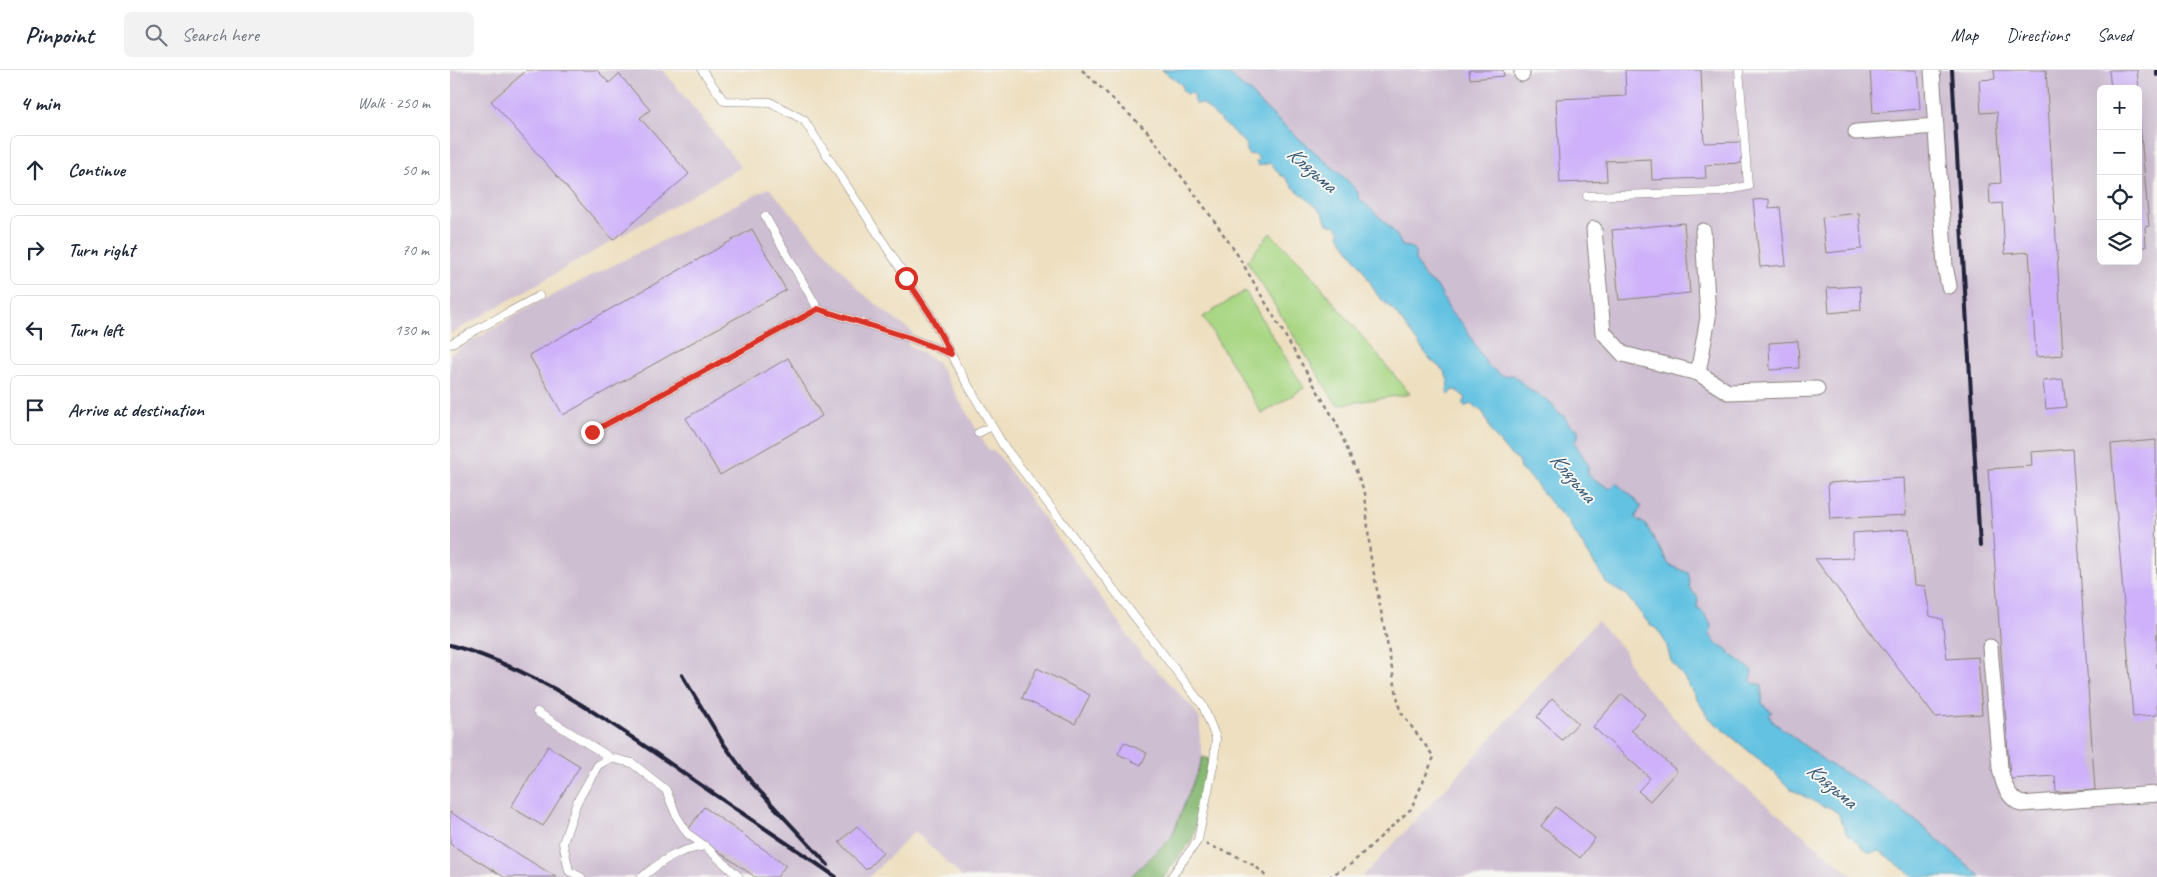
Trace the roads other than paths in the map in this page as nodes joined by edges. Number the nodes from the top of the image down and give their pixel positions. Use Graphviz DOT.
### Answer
graph roads {
  1 [pos="702,70"];
  2 [pos="1739,70"];
  3 [pos="1932,70"];
  4 [pos="1936,126"];
  5 [pos="1856,132"];
  6 [pos="1587,196"];
  7 [pos="765,216"];
  8 [pos="1594,229"];
  9 [pos="1703,231"];
  10 [pos="1948,286"];
  11 [pos="539,296"];
  12 [pos="818,309"];
  13 [pos="450,344"];
  14 [pos="951,354"];
  15 [pos="1698,373"];
  16 [pos="1816,388"];
  17 [pos="992,426"];
  18 [pos="592,432"];
  19 [pos="978,433"];
  20 [pos="1990,647"];
  21 [pos="537,712"];
  22 [pos="611,758"];
  23 [pos="2157,794"];
  24 [pos="705,846"];
  25 [pos="581,877"];
  26 [pos="642,877"];
  27 [pos="739,877"];
  28 [pos="1171,877"];
  1 -- 14 [label="lane"];
  2 -- 6 [label="lane"];
  3 -- 4 [label="street"];
  4 -- 5 [label="street"];
  4 -- 10 [label="street"];
  7 -- 12 [label="lane"];
  8 -- 15 [label="street"];
  9 -- 15 [label="street"];
  11 -- 13 [label="lane"];
  12 -- 14 [label="lane"];
  12 -- 18 [label="lane"];
  14 -- 17 [label="lane"];
  15 -- 16 [label="street"];
  17 -- 19 [label="lane"];
  17 -- 28 [label="lane"];
  20 -- 23 [label="street"];
  21 -- 22 [label="lane"];
  22 -- 24 [label="lane"];
  22 -- 25 [label="lane"];
  24 -- 26 [label="lane"];
  24 -- 27 [label="lane"];
}
